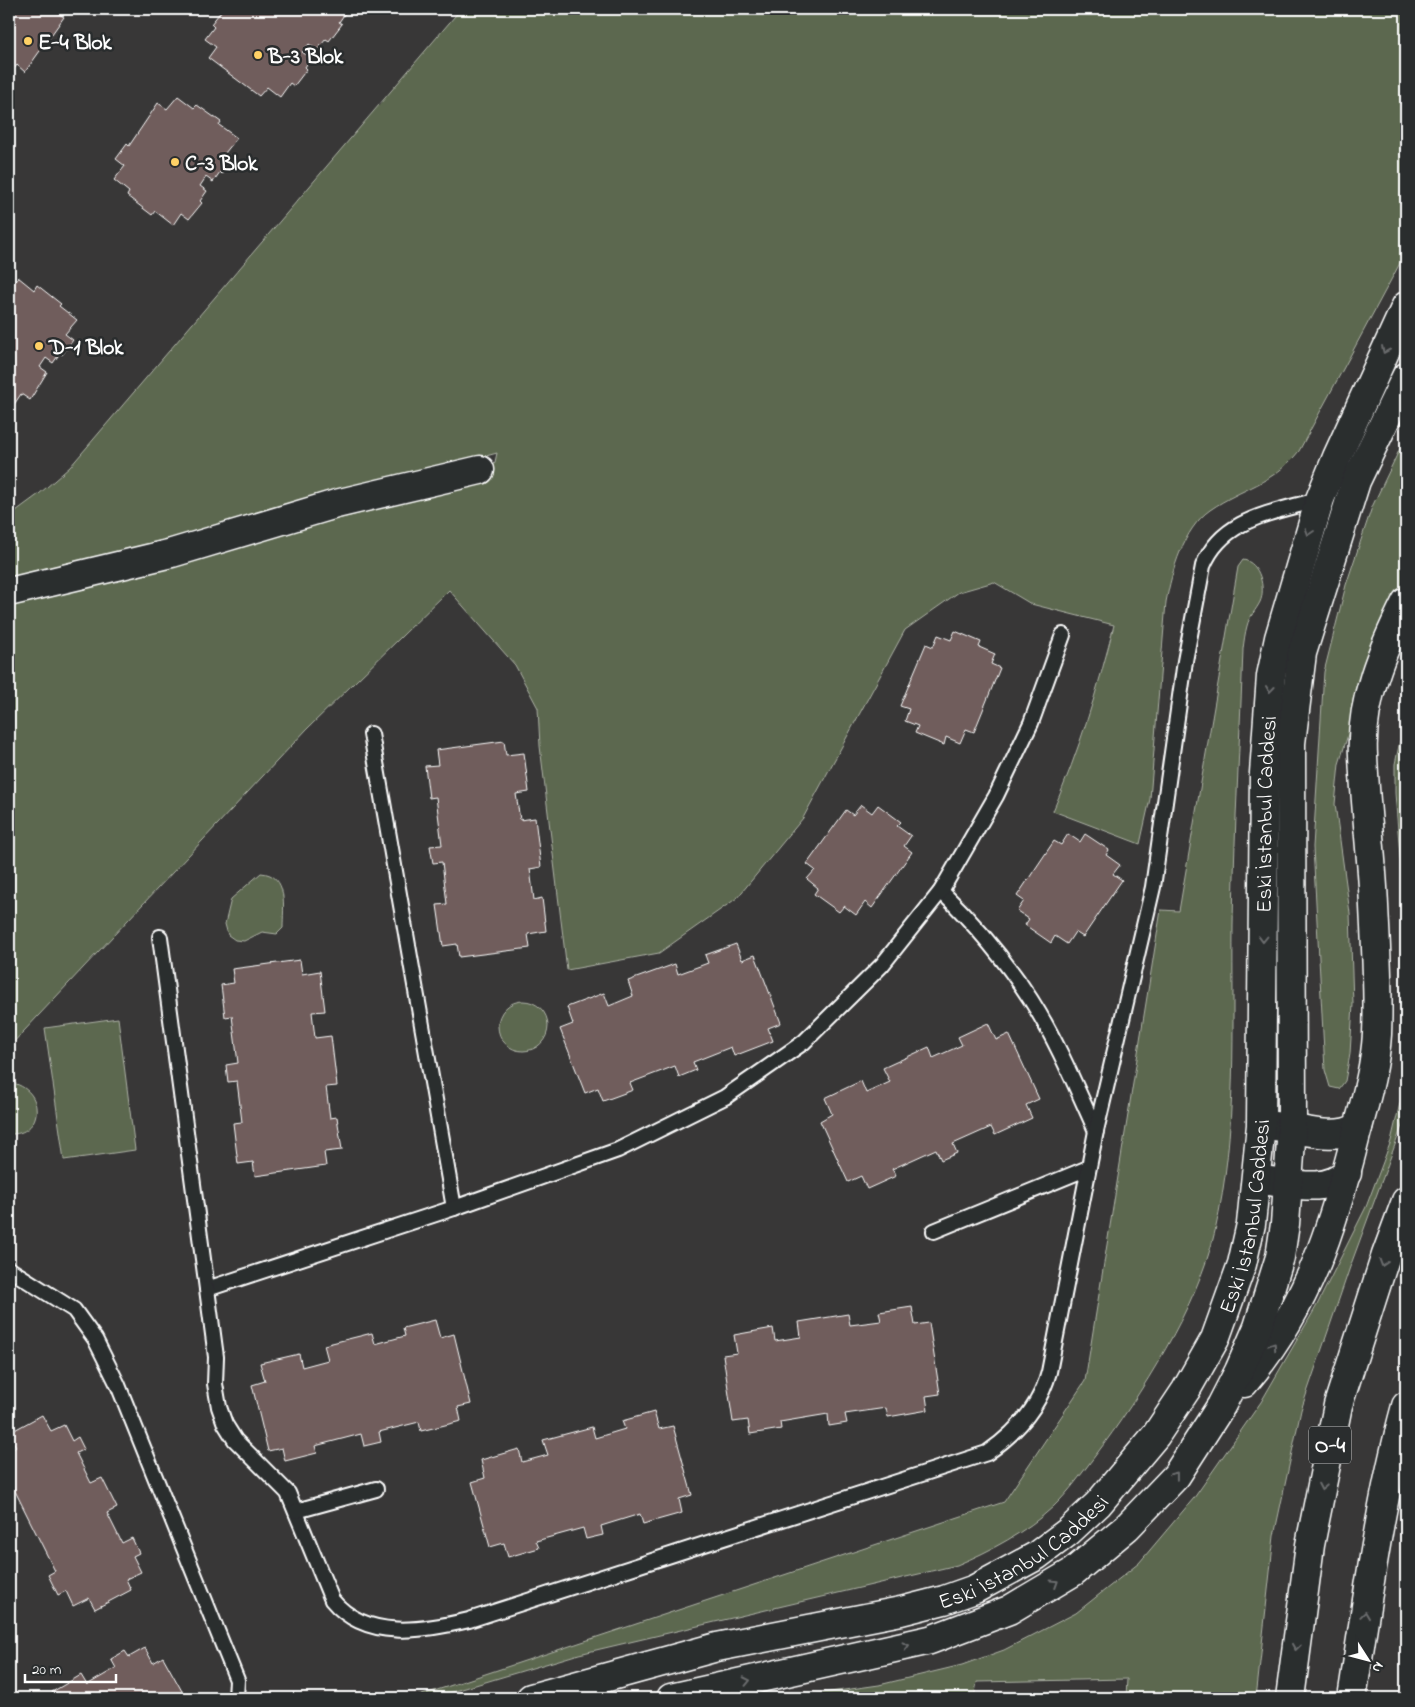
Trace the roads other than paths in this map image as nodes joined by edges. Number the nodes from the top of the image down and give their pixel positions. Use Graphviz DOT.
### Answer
graph roads {
  1 [pos="1406,306"];
  2 [pos="1406,376"];
  3 [pos="480,470"];
  4 [pos="1320,499"];
  5 [pos="9,592"];
  6 [pos="1406,602"];
  7 [pos="1063,635"];
  8 [pos="371,734"];
  9 [pos="941,891"];
  10 [pos="160,937"];
  11 [pos="1261,1125"];
  12 [pos="1358,1127"];
  13 [pos="1292,1128"];
  14 [pos="1096,1131"];
  15 [pos="1088,1168"];
  16 [pos="1347,1173"];
  17 [pos="1256,1179"];
  18 [pos="1288,1183"];
  19 [pos="1406,1201"];
  20 [pos="454,1208"];
  21 [pos="934,1231"];
  22 [pos="9,1269"];
  23 [pos="207,1289"];
  24 [pos="1406,1406"];
  25 [pos="1209,1424"];
  26 [pos="376,1489"];
  27 [pos="296,1511"];
  28 [pos="236,1698"];
  29 [pos="530,1698"];
  30 [pos="671,1698"];
  31 [pos="1290,1698"];
  32 [pos="1352,1698"];
  1 -- 4 [label="main road, Eski İstanbul Caddesi, one-way"];
  2 -- 13 [label="main road, Eski İstanbul Caddesi"];
  3 -- 5 [label="main road"];
  4 -- 11 [label="main road, Eski İstanbul Caddesi, one-way"];
  4 -- 14 [label="lane"];
  6 -- 12 [label="main road"];
  7 -- 9 [label="lane"];
  8 -- 20 [label="lane"];
  9 -- 14 [label="lane"];
  9 -- 20 [label="lane"];
  10 -- 23 [label="lane"];
  11 -- 13 [label="main road"];
  11 -- 17 [label="main road, Eski İstanbul Caddesi"];
  12 -- 13 [label="main road"];
  12 -- 16 [label="main road"];
  13 -- 18 [label="main road, Eski İstanbul Caddesi"];
  14 -- 15 [label="lane"];
  15 -- 21 [label="lane"];
  15 -- 27 [label="lane"];
  16 -- 18 [label="main road"];
  25 -- 16 [label="main road, one-way"];
  17 -- 18 [label="main road"];
  17 -- 29 [label="main road, Eski İstanbul Caddesi"];
  18 -- 25 [label="main road, Eski İstanbul Caddesi"];
  19 -- 31 [label="main road, O-4, one-way"];
  20 -- 23 [label="lane"];
  22 -- 28 [label="lane"];
  23 -- 27 [label="lane"];
  32 -- 24 [label="main road, one-way"];
  30 -- 25 [label="main road, Eski İstanbul Caddesi, one-way"];
  26 -- 27 [label="lane"];
}
